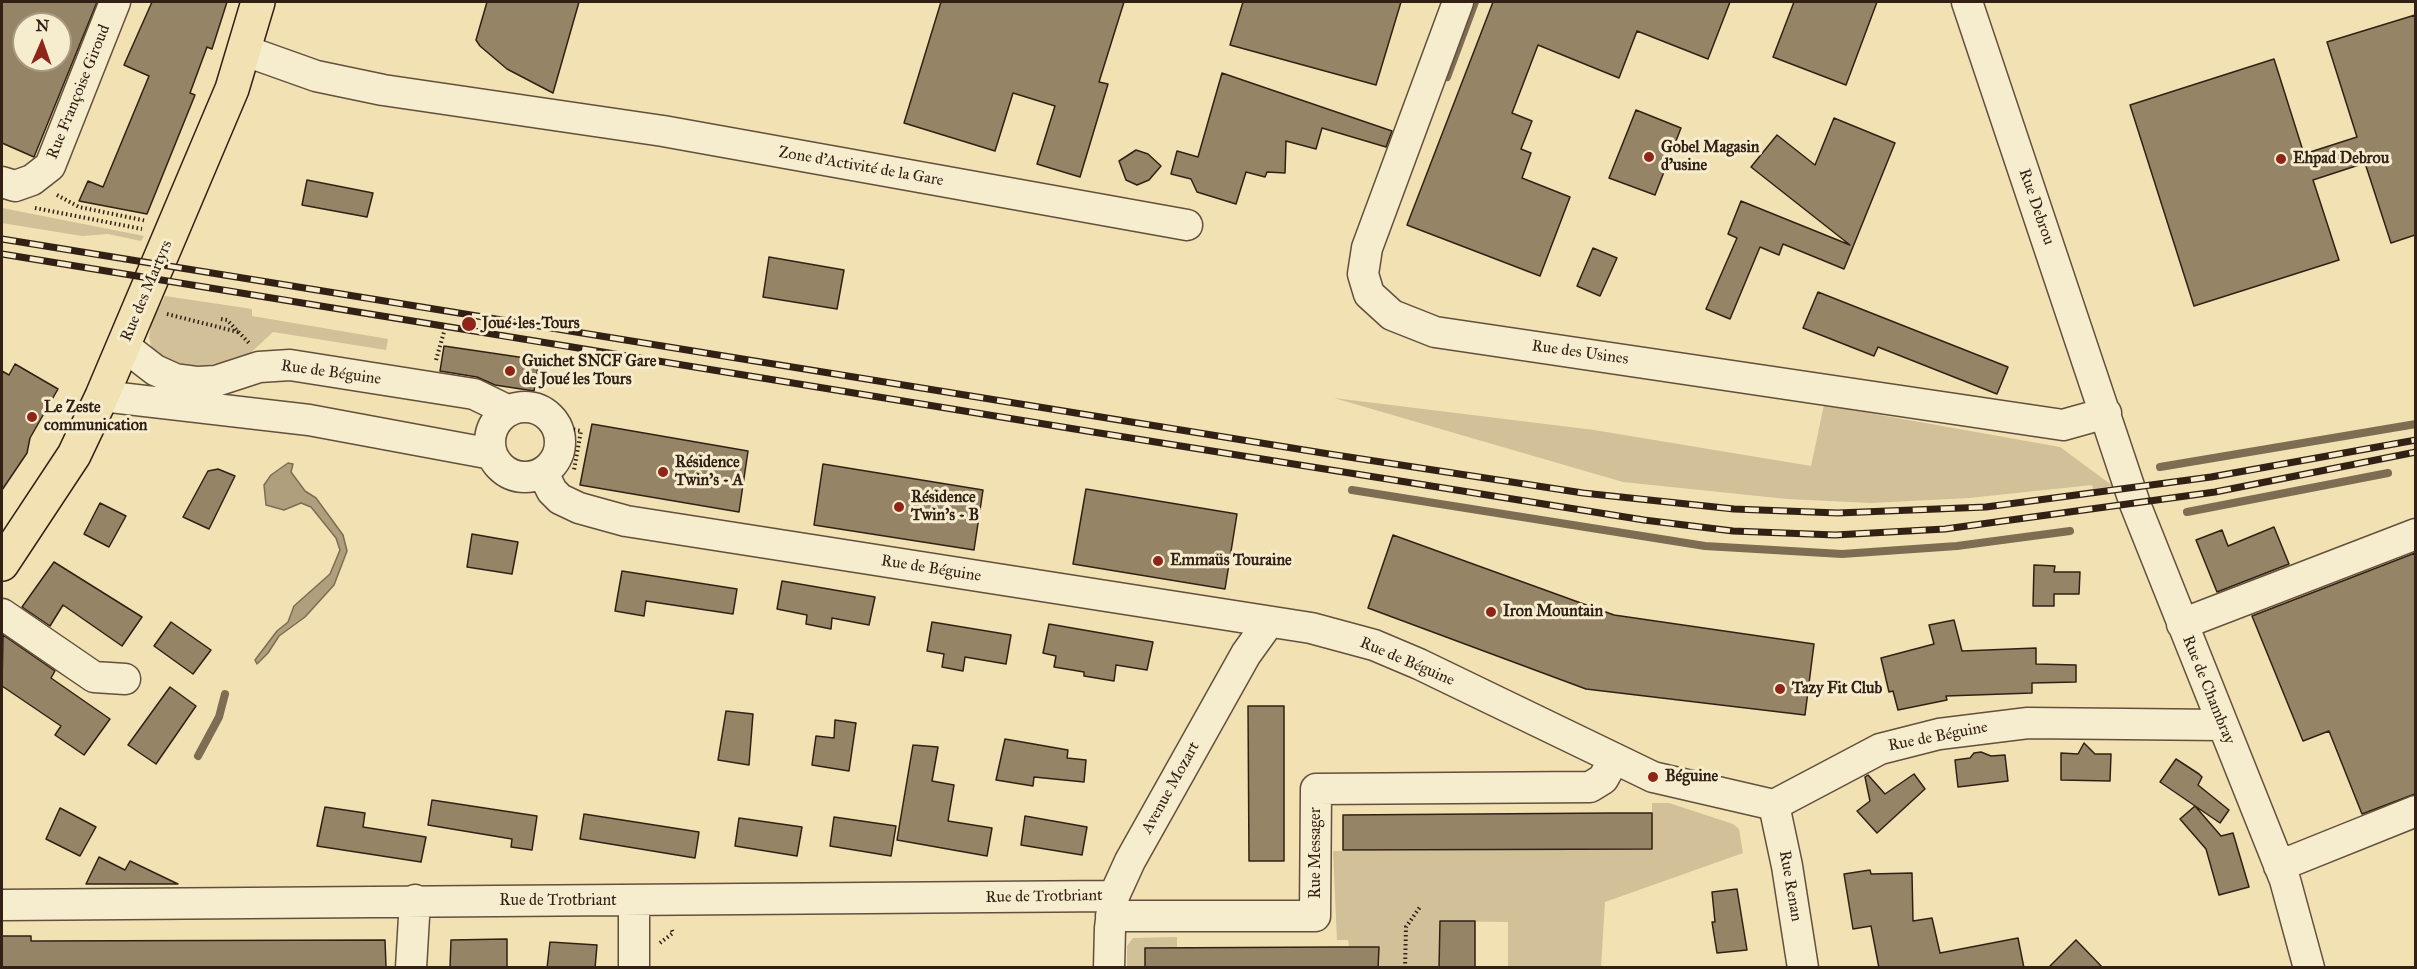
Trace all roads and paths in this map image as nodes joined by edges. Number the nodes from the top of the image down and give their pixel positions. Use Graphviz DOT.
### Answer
graph roads {
  1 [pos="115,2"];
  2 [pos="258,2"];
  3 [pos="1458,2"];
  4 [pos="1967,2"];
  5 [pos="243,50"];
  6 [pos="2,183"];
  7 [pos="24,206"];
  8 [pos="80,207"];
  9 [pos="1187,225"];
  10 [pos="158,228"];
  11 [pos="157,312"];
  12 [pos="221,320"];
  13 [pos="238,332"];
  14 [pos="444,332"];
  15 [pos="124,346"];
  16 [pos="254,347"];
  17 [pos="435,367"];
  18 [pos="232,378"];
  19 [pos="102,396"];
  20 [pos="509,411"];
  21 [pos="237,413"];
  22 [pos="2106,413"];
  23 [pos="492,454"];
  24 [pos="543,473"];
  25 [pos="2415,534"];
  26 [pos="2,564"];
  27 [pos="2,615"];
  28 [pos="1269,622"];
  29 [pos="2182,624"];
  30 [pos="125,680"];
  31 [pos="2221,725"];
  32 [pos="1614,759"];
  33 [pos="1774,805"];
  34 [pos="2415,811"];
  35 [pos="2279,866"];
  36 [pos="415,900"];
  37 [pos="634,901"];
  38 [pos="2,905"];
  39 [pos="1112,906"];
  40 [pos="1420,908"];
  41 [pos="411,968"];
  42 [pos="634,968"];
  43 [pos="1109,968"];
  44 [pos="1405,968"];
  45 [pos="1803,968"];
  46 [pos="2309,968"];
  1 -- 6 [label="street, Rue Françoise Giroud"];
  2 -- 5 [label="main road, Rue des Martyrs"];
  3 -- 22 [label="street, Rue des Usines"];
  4 -- 22 [label="street, Rue Debrou"];
  5 -- 9 [label="street, Zone d’Activité de la Gare"];
  5 -- 10 [label="main road, Rue des Martyrs"];
  7 -- 10 [label="path"];
  8 -- 10 [label="path"];
  10 -- 15 [label="main road, Rue des Martyrs"];
  11 -- 13 [label="path"];
  12 -- 13 [label="path"];
  13 -- 16 [label="path"];
  14 -- 17 [label="path"];
  15 -- 18 [label="street, Rue de Béguine"];
  15 -- 19 [label="main road, Rue des Martyrs"];
  18 -- 20 [label="street, Rue de Béguine"];
  18 -- 21 [label="street"];
  19 -- 21 [label="street"];
  19 -- 26 [label="main road, Rue des Martyrs"];
  20 -- 23 [label="street"];
  20 -- 24 [label="street, Rue de Béguine"];
  21 -- 23 [label="street"];
  22 -- 29 [label="street, Rue de Chambray"];
  23 -- 24 [label="street"];
  24 -- 28 [label="street, Rue de Béguine"];
  25 -- 29 [label="street"];
  27 -- 30 [label="street"];
  28 -- 32 [label="street, Rue de Béguine"];
  28 -- 39 [label="street, Avenue Mozart"];
  29 -- 31 [label="street, Rue de Chambray"];
  31 -- 33 [label="street, Rue de Béguine"];
  31 -- 35 [label="street, Rue de Chambray"];
  32 -- 33 [label="street, Rue de Béguine"];
  32 -- 39 [label="street, Rue Messager"];
  33 -- 45 [label="street, Rue Renan"];
  34 -- 35 [label="street"];
  35 -- 46 [label="street, Rue de Chambray"];
  36 -- 37 [label="street, Rue de Trotbriant"];
  36 -- 38 [label="street, Rue de Trotbriant"];
  36 -- 41 [label="street"];
  37 -- 39 [label="street, Rue de Trotbriant"];
  37 -- 42 [label="street"];
  39 -- 43 [label="street, Avenue Mozart"];
  40 -- 44 [label="path"];
}
